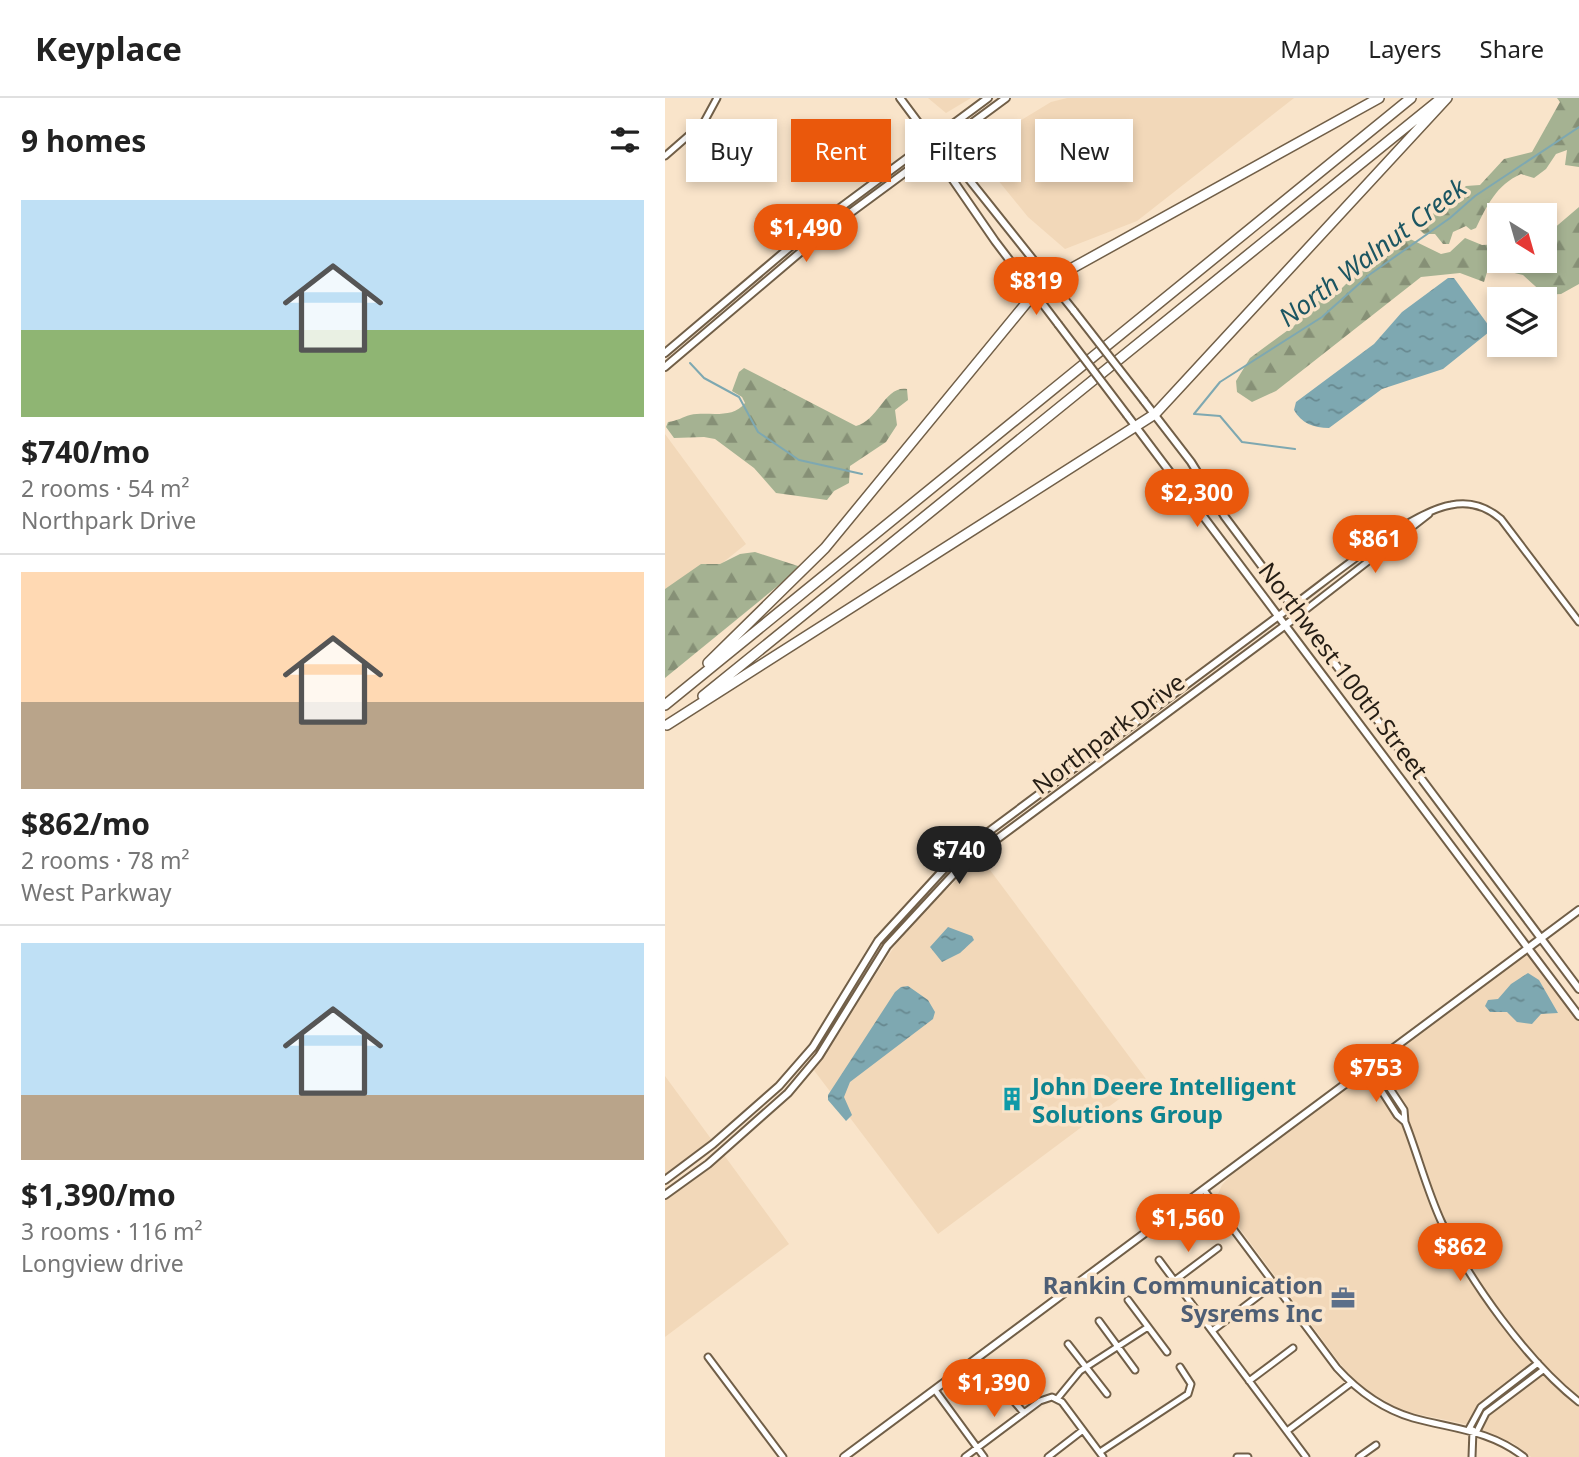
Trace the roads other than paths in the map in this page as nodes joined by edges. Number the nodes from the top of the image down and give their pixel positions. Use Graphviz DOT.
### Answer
graph roads {
  1 [pos="717,98"];
  2 [pos="900,98"];
  3 [pos="988,98"];
  4 [pos="1006,98"];
  5 [pos="1379,98"];
  6 [pos="1411,98"];
  7 [pos="1442,98"];
  8 [pos="1447,98"];
  9 [pos="916,119"];
  10 [pos="960,119"];
  11 [pos="978,119"];
  12 [pos="665,156"];
  13 [pos="905,159"];
  14 [pos="905,174"];
  15 [pos="955,182"];
  16 [pos="971,182"];
  17 [pos="1051,282"];
  18 [pos="1036,295"];
  19 [pos="665,353"];
  20 [pos="665,367"];
  21 [pos="1155,414"];
  22 [pos="1136,428"];
  23 [pos="1432,512"];
  24 [pos="1292,606"];
  25 [pos="1279,615"];
  26 [pos="1299,615"];
  27 [pos="1579,622"];
  28 [pos="1286,625"];
  29 [pos="665,704"];
  30 [pos="1150,712"];
  31 [pos="1157,721"];
  32 [pos="666,726"];
  33 [pos="1004,820"];
  34 [pos="1010,830"];
  35 [pos="1579,910"];
  36 [pos="1541,938"];
  37 [pos="1528,947"];
  38 [pos="1579,989"];
  39 [pos="1579,1016"];
  40 [pos="1370,1066"];
  41 [pos="779,1086"];
  42 [pos="787,1093"];
  43 [pos="665,1180"];
  44 [pos="1204,1190"];
  45 [pos="665,1195"];
  46 [pos="1218,1248"];
  47 [pos="1159,1260"];
  48 [pos="1174,1281"];
  49 [pos="1274,1284"];
  50 [pos="1128,1300"];
  51 [pos="1099,1321"];
  52 [pos="1148,1327"];
  53 [pos="1212,1331"];
  54 [pos="1068,1344"];
  55 [pos="1119,1348"];
  56 [pos="1293,1348"];
  57 [pos="1167,1352"];
  58 [pos="708,1357"];
  59 [pos="1538,1363"];
  60 [pos="1086,1367"];
  61 [pos="1180,1367"];
  62 [pos="1135,1370"];
  63 [pos="1543,1370"];
  64 [pos="1249,1381"];
  65 [pos="1350,1383"];
  66 [pos="935,1390"];
  67 [pos="977,1391"];
  68 [pos="1107,1394"];
  69 [pos="1057,1399"];
  70 [pos="1579,1402"];
  71 [pos="1024,1413"];
  72 [pos="1083,1430"];
  73 [pos="1473,1430"];
  74 [pos="1287,1431"];
  75 [pos="1376,1445"];
  76 [pos="977,1448"];
  77 [pos="1101,1455"];
  78 [pos="783,1457"];
  79 [pos="843,1457"];
  80 [pos="965,1457"];
  81 [pos="983,1457"];
  82 [pos="1048,1457"];
  83 [pos="1237,1457"];
  84 [pos="1248,1457"];
  85 [pos="1306,1457"];
  86 [pos="1360,1457"];
  87 [pos="1472,1457"];
  88 [pos="1524,1457"];
  1 -- 12 [label="street"];
  2 -- 9 [label="street"];
  3 -- 10 [label="street"];
  4 -- 11 [label="street"];
  5 -- 17 [label="highway"];
  6 -- 29 [label="highway"];
  7 -- 32 [label="highway"];
  8 -- 21 [label="highway"];
  13 -- 19 [label="street"];
  14 -- 20 [label="street"];
  15 -- 18 [label="street, Northwest 100th Street"];
  16 -- 17 [label="street, Northwest 100th Street"];
  17 -- 18 [label="highway"];
  17 -- 21 [label="street, Northwest 100th Street, bridge"];
  18 -- 22 [label="street, Northwest 100th Street, bridge"];
  18 -- 29 [label="highway"];
  21 -- 22 [label="highway"];
  21 -- 24 [label="street, Northwest 100th Street"];
  22 -- 25 [label="street, Northwest 100th Street"];
  22 -- 32 [label="highway"];
  23 -- 24 [label="street, Northpark Drive"];
  23 -- 26 [label="street, Northpark Drive"];
  23 -- 27 [label="street, Northpark Drive"];
  24 -- 25 [label="street, Northpark Drive"];
  24 -- 26 [label="street, Northwest 100th Street"];
  25 -- 28 [label="street, Northwest 100th Street"];
  25 -- 30 [label="street, Northpark Drive"];
  26 -- 28 [label="street, Northpark Drive"];
  26 -- 36 [label="street, Northwest 100th Street"];
  28 -- 31 [label="street, Northpark Drive"];
  28 -- 37 [label="street, Northwest 100th Street"];
  30 -- 31 [label="street"];
  30 -- 33 [label="street, Northpark Drive"];
  31 -- 34 [label="street, Northpark Drive"];
  33 -- 34 [label="street"];
  33 -- 41 [label="street, Northpark Drive"];
  34 -- 42 [label="street, Northpark Drive"];
  35 -- 36 [label="street"];
  36 -- 37 [label="street"];
  36 -- 38 [label="street, Northwest 100th Street"];
  37 -- 39 [label="street, Northwest 100th Street"];
  37 -- 40 [label="street"];
  40 -- 44 [label="street"];
  40 -- 59 [label="street"];
  41 -- 42 [label="street"];
  41 -- 43 [label="street, Northpark Drive"];
  42 -- 45 [label="street, Northpark Drive"];
  44 -- 49 [label="street"];
  44 -- 66 [label="street"];
  46 -- 48 [label="street"];
  47 -- 48 [label="street"];
  48 -- 53 [label="street"];
  49 -- 53 [label="street"];
  49 -- 65 [label="street"];
  50 -- 52 [label="street"];
  51 -- 55 [label="street"];
  52 -- 55 [label="street"];
  52 -- 57 [label="street"];
  53 -- 64 [label="street"];
  54 -- 60 [label="street"];
  55 -- 60 [label="street"];
  55 -- 62 [label="street"];
  56 -- 64 [label="street"];
  58 -- 78 [label="street"];
  59 -- 63 [label="street"];
  59 -- 73 [label="street"];
  60 -- 68 [label="street"];
  60 -- 69 [label="street"];
  61 -- 77 [label="street"];
  63 -- 70 [label="street"];
  63 -- 73 [label="street"];
  64 -- 74 [label="street"];
  65 -- 73 [label="street"];
  65 -- 74 [label="street"];
  66 -- 76 [label="street"];
  66 -- 79 [label="street"];
  67 -- 71 [label="street"];
  69 -- 71 [label="street"];
  69 -- 72 [label="street"];
  71 -- 76 [label="street"];
  72 -- 77 [label="street"];
  72 -- 82 [label="street"];
  73 -- 87 [label="street"];
  73 -- 88 [label="street"];
  74 -- 85 [label="street"];
  75 -- 86 [label="street"];
  76 -- 80 [label="street"];
  76 -- 81 [label="street"];
  83 -- 84 [label="street"];
}
